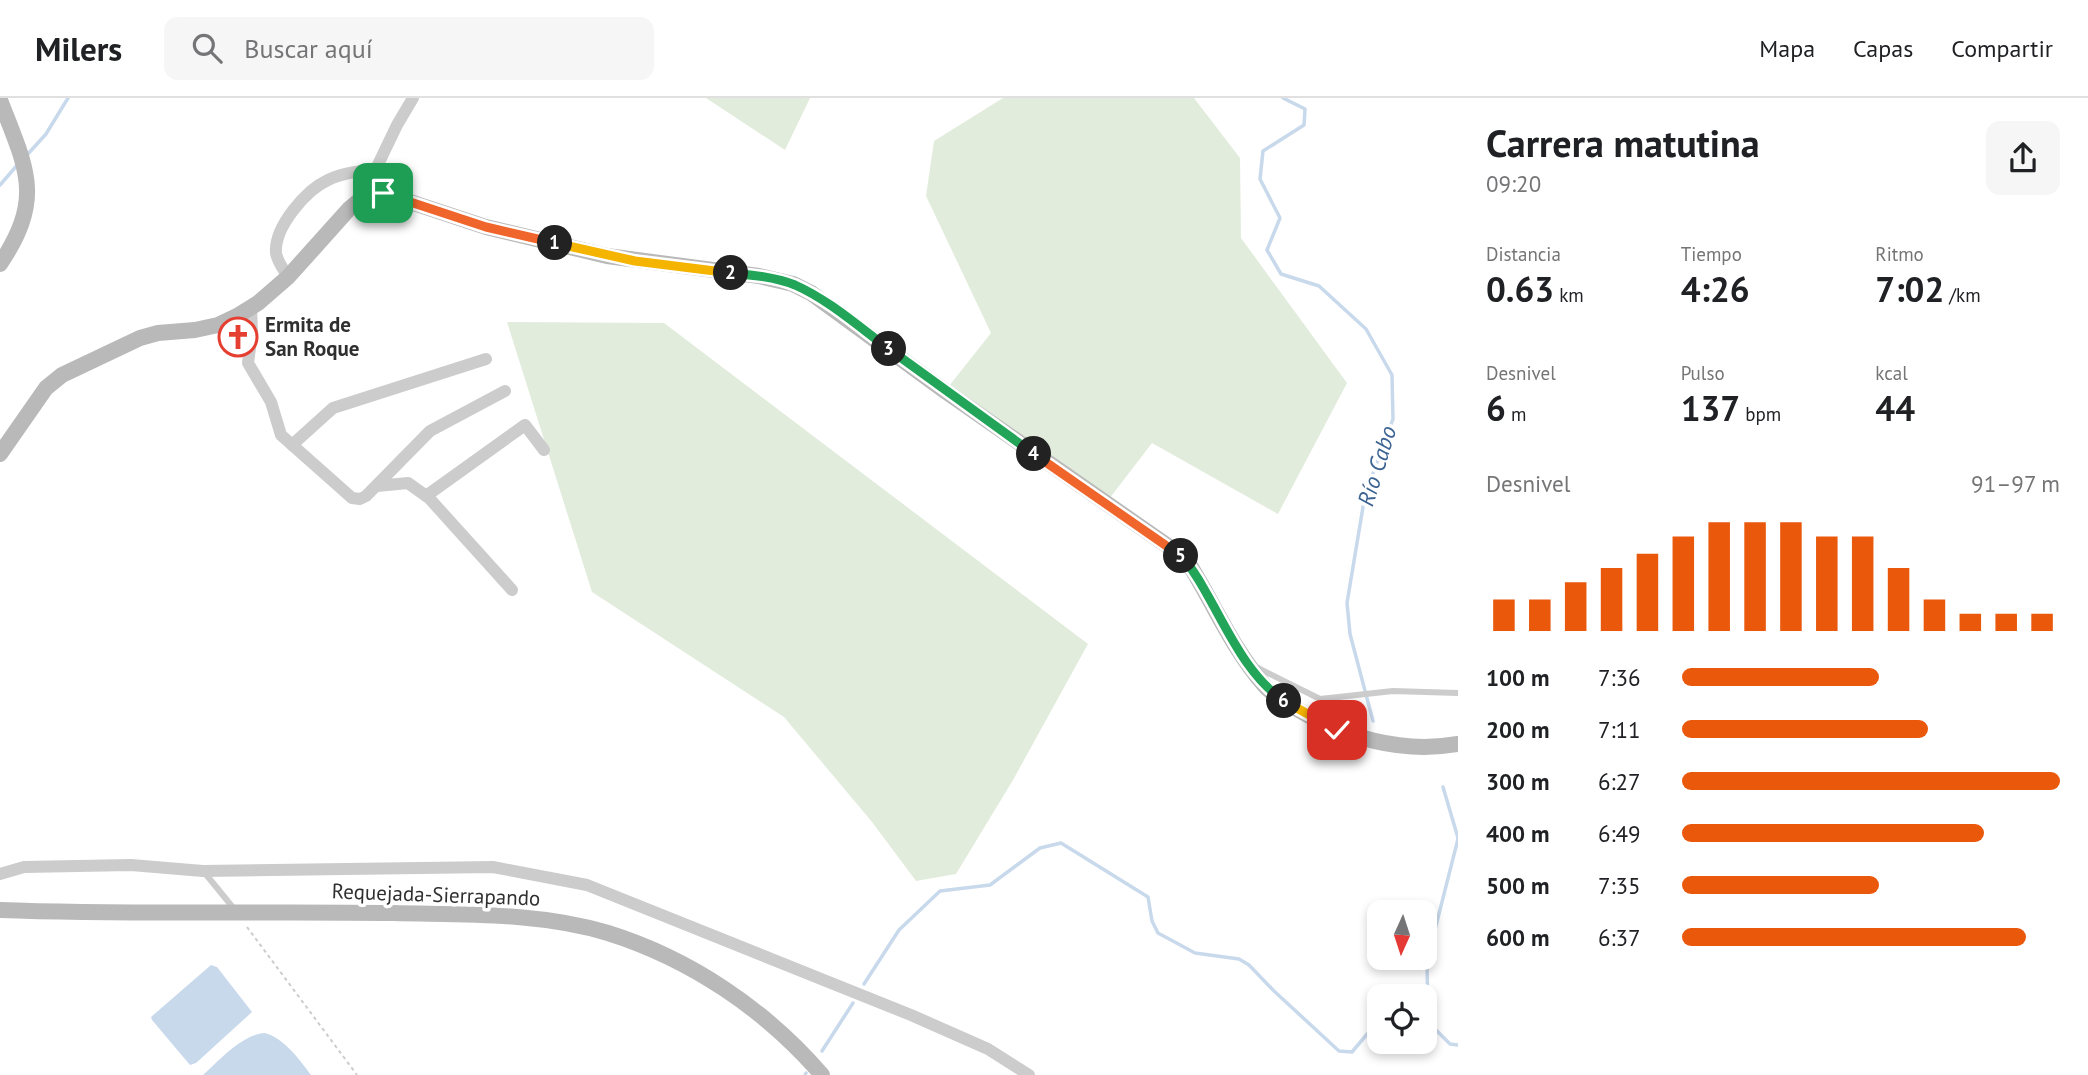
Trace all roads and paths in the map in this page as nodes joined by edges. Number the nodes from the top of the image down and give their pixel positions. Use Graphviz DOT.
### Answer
graph roads {
  1 [pos="413,98"];
  2 [pos="0,100"];
  3 [pos="376,169"];
  4 [pos="362,198"];
  5 [pos="0,264"];
  6 [pos="288,277"];
  7 [pos="251,307"];
  8 [pos="486,359"];
  9 [pos="505,391"];
  10 [pos="292,445"];
  11 [pos="544,450"];
  12 [pos="0,454"];
  13 [pos="377,486"];
  14 [pos="426,496"];
  15 [pos="512,590"];
  16 [pos="1245,661"];
  17 [pos="1458,693"];
  18 [pos="1456,744"];
  19 [pos="203,870"];
  20 [pos="0,874"];
  21 [pos="0,910"];
  22 [pos="236,912"];
  23 [pos="357,1075"];
  24 [pos="822,1075"];
  25 [pos="1029,1075"];
  1 -- 3 [label="street"];
  2 -- 5 [label="street"];
  3 -- 4 [label="street"];
  3 -- 6 [label="street"];
  4 -- 6 [label="street"];
  4 -- 16 [label="street"];
  6 -- 7 [label="street"];
  7 -- 10 [label="street"];
  7 -- 12 [label="street"];
  8 -- 10 [label="street"];
  9 -- 13 [label="street"];
  10 -- 13 [label="street"];
  11 -- 14 [label="street"];
  13 -- 14 [label="street"];
  14 -- 15 [label="street"];
  16 -- 17 [label="lane"];
  16 -- 18 [label="street"];
  19 -- 20 [label="street"];
  19 -- 22 [label="lane"];
  19 -- 25 [label="street"];
  21 -- 22 [label="street, Requejada-Sierrapando"];
  22 -- 23 [label="path"];
  22 -- 24 [label="street, Requejada-Sierrapando"];
}
